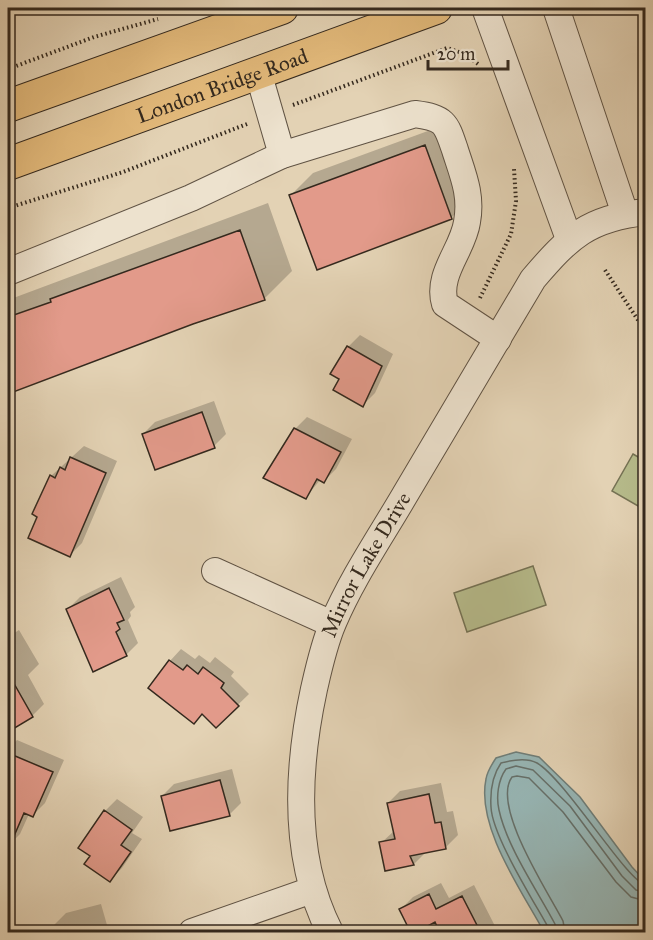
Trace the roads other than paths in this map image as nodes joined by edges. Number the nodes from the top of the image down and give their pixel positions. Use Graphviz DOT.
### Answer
graph roads {
  1 [pos="282,8"];
  2 [pos="436,8"];
  3 [pos="485,8"];
  4 [pos="556,8"];
  5 [pos="258,72"];
  6 [pos="8,106"];
  7 [pos="282,155"];
  8 [pos="8,164"];
  9 [pos="635,213"];
  10 [pos="569,239"];
  11 [pos="8,272"];
  12 [pos="498,339"];
  13 [pos="215,572"];
  14 [pos="332,624"];
  15 [pos="312,890"];
  16 [pos="192,933"];
  17 [pos="330,933"];
  1 -- 6 [label="main road"];
  2 -- 5 [label="main road, London Bridge Road"];
  3 -- 10 [label="street"];
  4 -- 9 [label="street, Mirror Lake Drive"];
  5 -- 7 [label="street"];
  5 -- 8 [label="main road, London Bridge Road"];
  7 -- 11 [label="street"];
  7 -- 12 [label="street"];
  9 -- 10 [label="street, Mirror Lake Drive"];
  10 -- 12 [label="street, Mirror Lake Drive"];
  12 -- 14 [label="street, Mirror Lake Drive"];
  13 -- 14 [label="street"];
  14 -- 15 [label="street, Mirror Lake Drive"];
  15 -- 16 [label="street"];
  15 -- 17 [label="street, Mirror Lake Drive"];
}
